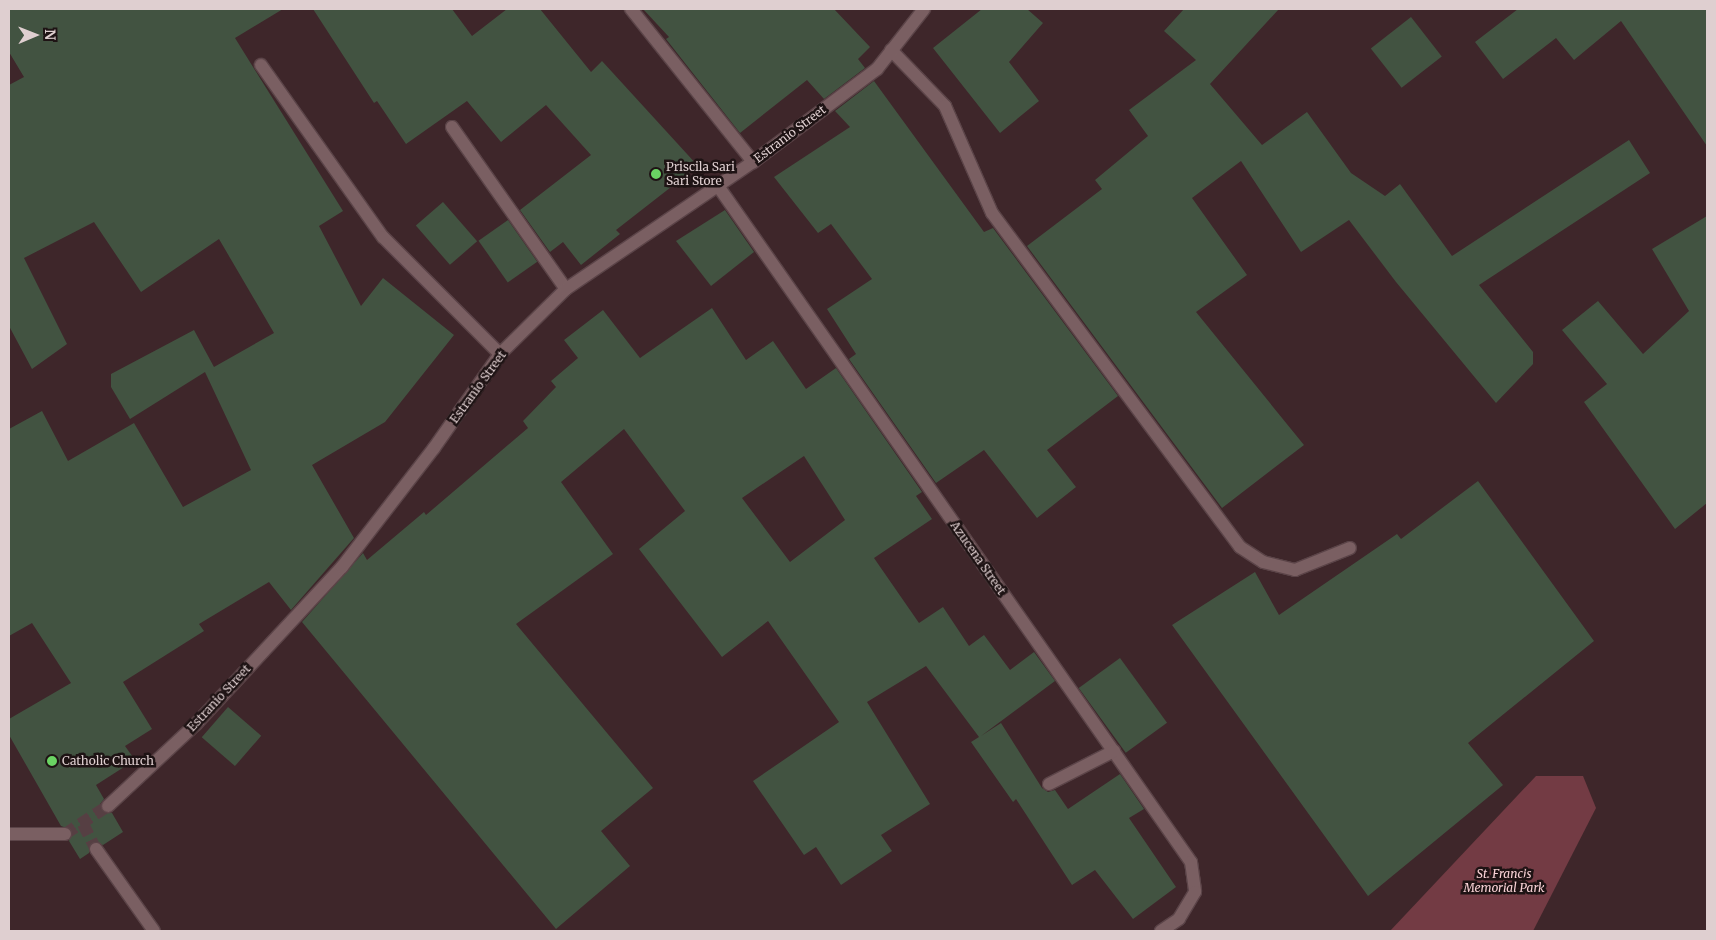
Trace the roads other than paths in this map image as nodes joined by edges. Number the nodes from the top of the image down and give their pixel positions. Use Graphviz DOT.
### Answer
graph roads {
  1 [pos="631,9"];
  2 [pos="924,9"];
  3 [pos="891,50"];
  4 [pos="262,65"];
  5 [pos="452,127"];
  6 [pos="753,162"];
  7 [pos="718,186"];
  8 [pos="566,289"];
  9 [pos="500,354"];
  10 [pos="1350,548"];
  11 [pos="1114,751"];
  12 [pos="1049,784"];
  13 [pos="108,806"];
  14 [pos="9,834"];
  15 [pos="65,834"];
  16 [pos="96,849"];
  17 [pos="154,931"];
  18 [pos="1161,931"];
  1 -- 6 [label="street"];
  2 -- 3 [label="street, Estranio Street"];
  3 -- 6 [label="street, Estranio Street"];
  3 -- 10 [label="street"];
  4 -- 9 [label="street"];
  5 -- 8 [label="street"];
  6 -- 7 [label="street, Estranio Street"];
  7 -- 8 [label="street, Estranio Street"];
  7 -- 11 [label="street, Azucena Street"];
  8 -- 9 [label="street, Estranio Street"];
  9 -- 13 [label="street, Estranio Street"];
  11 -- 12 [label="street"];
  11 -- 18 [label="street, Azucena Street"];
  14 -- 15 [label="street"];
  16 -- 17 [label="street"];
}
